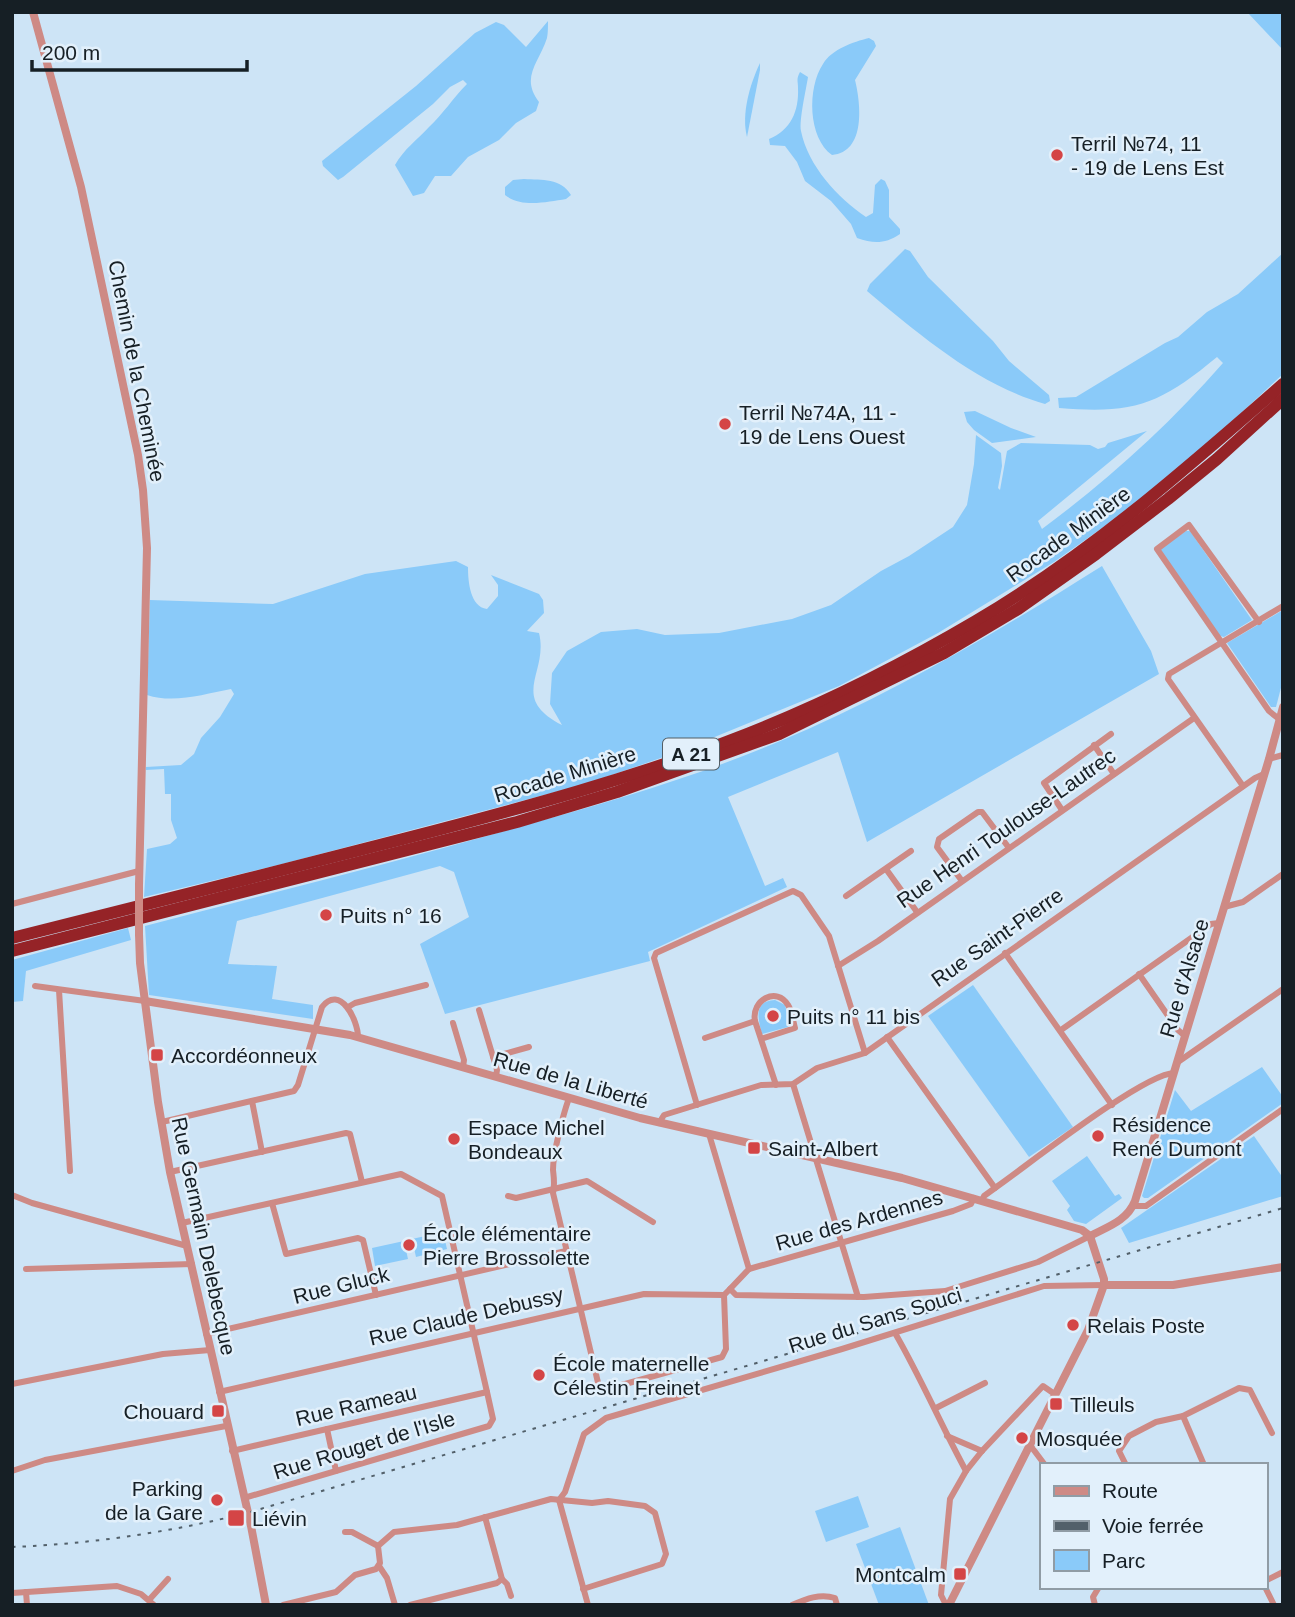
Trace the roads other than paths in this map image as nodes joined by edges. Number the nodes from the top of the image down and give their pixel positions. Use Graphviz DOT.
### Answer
graph roads {
  1 [pos="33,12"];
  2 [pos="1283,384"];
  3 [pos="1283,398"];
  4 [pos="1283,606"];
  5 [pos="1259,622"];
  6 [pos="1222,644"];
  7 [pos="1283,707"];
  8 [pos="1194,718"];
  9 [pos="1279,719"];
  10 [pos="1111,734"];
  11 [pos="1094,745"];
  12 [pos="1283,755"];
  13 [pos="1269,759"];
  14 [pos="1114,774"];
  15 [pos="1264,774"];
  16 [pos="1243,786"];
  17 [pos="1062,810"];
  18 [pos="1009,848"];
  19 [pos="911,851"];
  20 [pos="886,869"];
  21 [pos="139,871"];
  22 [pos="1283,874"];
  23 [pos="962,881"];
  24 [pos="846,897"];
  25 [pos="12,904"];
  26 [pos="1224,907"];
  27 [pos="917,912"];
  28 [pos="1219,923"];
  29 [pos="12,938"];
  30 [pos="12,951"];
  31 [pos="1005,953"];
  32 [pos="838,966"];
  33 [pos="1139,974"];
  34 [pos="426,985"];
  35 [pos="35,986"];
  36 [pos="59,989"];
  37 [pos="1283,989"];
  38 [pos="145,1001"];
  39 [pos="348,1007"];
  40 [pos="479,1010"];
  41 [pos="755,1021"];
  42 [pos="453,1023"];
  43 [pos="316,1028"];
  44 [pos="1061,1030"];
  45 [pos="358,1037"];
  46 [pos="887,1037"];
  47 [pos="705,1038"];
  48 [pos="761,1038"];
  49 [pos="1184,1040"];
  50 [pos="529,1047"];
  51 [pos="1197,1051"];
  52 [pos="865,1053"];
  53 [pos="493,1057"];
  54 [pos="1178,1062"];
  55 [pos="463,1067"];
  56 [pos="1174,1073"];
  57 [pos="496,1076"];
  58 [pos="793,1084"];
  59 [pos="776,1085"];
  60 [pos="569,1098"];
  61 [pos="252,1101"];
  62 [pos="697,1105"];
  63 [pos="1112,1105"];
  64 [pos="1283,1109"];
  65 [pos="162,1122"];
  66 [pos="659,1123"];
  67 [pos="709,1134"];
  68 [pos="261,1152"];
  69 [pos="816,1158"];
  70 [pos="70,1171"];
  71 [pos="170,1172"];
  72 [pos="362,1182"];
  73 [pos="554,1188"];
  74 [pos="995,1188"];
  75 [pos="12,1195"];
  76 [pos="508,1196"];
  77 [pos="978,1199"];
  78 [pos="272,1203"];
  79 [pos="1133,1206"];
  80 [pos="653,1222"];
  81 [pos="183,1223"];
  82 [pos="1090,1236"];
  83 [pos="842,1243"];
  84 [pos="187,1246"];
  85 [pos="566,1251"];
  86 [pos="192,1264"];
  87 [pos="1283,1267"];
  88 [pos="26,1269"];
  89 [pos="749,1269"];
  90 [pos="460,1275"];
  91 [pos="1104,1285"];
  92 [pos="727,1292"];
  93 [pos="376,1295"];
  94 [pos="858,1297"];
  95 [pos="580,1308"];
  96 [pos="474,1332"];
  97 [pos="895,1332"];
  98 [pos="206,1334"];
  99 [pos="209,1350"];
  100 [pos="985,1383"];
  101 [pos="12,1384"];
  102 [pos="219,1392"];
  103 [pos="487,1392"];
  104 [pos="1056,1395"];
  105 [pos="936,1408"];
  106 [pos="1183,1416"];
  107 [pos="226,1426"];
  108 [pos="327,1429"];
  109 [pos="1272,1433"];
  110 [pos="947,1436"];
  111 [pos="1030,1445"];
  112 [pos="232,1451"];
  113 [pos="982,1451"];
  114 [pos="1044,1463"];
  115 [pos="1125,1463"];
  116 [pos="1203,1463"];
  117 [pos="12,1471"];
  118 [pos="336,1471"];
  119 [pos="966,1471"];
  120 [pos="244,1498"];
  121 [pos="559,1500"];
  122 [pos="485,1517"];
  123 [pos="345,1532"];
  124 [pos="378,1546"];
  125 [pos="379,1566"];
  126 [pos="1283,1572"];
  127 [pos="168,1579"];
  128 [pos="502,1579"];
  129 [pos="1267,1580"];
  130 [pos="583,1588"];
  131 [pos="1266,1589"];
  132 [pos="26,1592"];
  133 [pos="12,1593"];
  134 [pos="511,1596"];
  135 [pos="317,1597"];
  136 [pos="151,1602"];
  137 [pos="27,1605"];
  138 [pos="266,1605"];
  139 [pos="283,1605"];
  140 [pos="320,1605"];
  141 [pos="395,1605"];
  142 [pos="410,1605"];
  143 [pos="588,1605"];
  144 [pos="792,1605"];
  145 [pos="837,1605"];
  146 [pos="947,1605"];
  147 [pos="1274,1605"];
  1 -- 21 [label="street, Chemin de la Cheminée"];
  2 -- 29 [label="highway, Rocade Minière / A 21"];
  3 -- 30 [label="highway, Rocade Minière / A 21"];
  4 -- 5 [label="street"];
  5 -- 6 [label="street"];
  5 -- 6 [label="street"];
  6 -- 8 [label="street"];
  6 -- 9 [label="street"];
  7 -- 9 [label="street, Rue d'Alsace"];
  8 -- 14 [label="street, Rue Henri Toulouse-Lautrec"];
  8 -- 16 [label="street"];
  9 -- 13 [label="street, Rue d'Alsace"];
  10 -- 11 [label="street"];
  11 -- 14 [label="street"];
  11 -- 17 [label="street"];
  12 -- 13 [label="street"];
  13 -- 15 [label="street, Rue d'Alsace"];
  14 -- 17 [label="street, Rue Henri Toulouse-Lautrec"];
  15 -- 16 [label="street, Rue Saint-Pierre"];
  15 -- 26 [label="street, Rue d'Alsace"];
  16 -- 31 [label="street, Rue Saint-Pierre"];
  17 -- 18 [label="street, Rue Henri Toulouse-Lautrec"];
  18 -- 23 [label="street, Rue Henri Toulouse-Lautrec"];
  18 -- 23 [label="street"];
  19 -- 20 [label="street"];
  20 -- 24 [label="street"];
  20 -- 27 [label="street"];
  21 -- 25 [label="street"];
  21 -- 38 [label="street, Rue Germain Delebecque, bridge"];
  22 -- 26 [label="street"];
  23 -- 27 [label="street, Rue Henri Toulouse-Lautrec"];
  26 -- 28 [label="street, Rue d'Alsace"];
  27 -- 32 [label="street, Rue Henri Toulouse-Lautrec"];
  28 -- 33 [label="street"];
  28 -- 49 [label="street, Rue d'Alsace"];
  31 -- 44 [label="street"];
  31 -- 46 [label="street, Rue Saint-Pierre"];
  32 -- 52 [label="street"];
  32 -- 62 [label="street"];
  33 -- 44 [label="street"];
  33 -- 49 [label="street"];
  34 -- 39 [label="street"];
  35 -- 36 [label="street, Rue de la Liberté"];
  36 -- 38 [label="street, Rue de la Liberté"];
  36 -- 70 [label="street"];
  37 -- 51 [label="street"];
  38 -- 43 [label="street, Rue de la Liberté"];
  38 -- 65 [label="street, Rue Germain Delebecque"];
  39 -- 43 [label="street"];
  39 -- 45 [label="street"];
  40 -- 53 [label="street"];
  41 -- 47 [label="street"];
  41 -- 48 [label="street"];
  41 -- 48 [label="street"];
  42 -- 55 [label="street"];
  43 -- 45 [label="street, Rue de la Liberté"];
  43 -- 61 [label="street"];
  44 -- 63 [label="street"];
  45 -- 55 [label="street, Rue de la Liberté"];
  46 -- 52 [label="street, Rue Saint-Pierre"];
  46 -- 74 [label="street"];
  48 -- 59 [label="street"];
  49 -- 51 [label="street"];
  49 -- 54 [label="street, Rue d'Alsace"];
  50 -- 53 [label="street"];
  51 -- 54 [label="street"];
  52 -- 58 [label="street, Rue Saint-Pierre"];
  53 -- 57 [label="street"];
  54 -- 56 [label="street, Rue d'Alsace"];
  55 -- 57 [label="street, Rue de la Liberté"];
  56 -- 63 [label="street, Rue des Ardennes"];
  56 -- 79 [label="street, Rue d'Alsace"];
  57 -- 60 [label="street, Rue de la Liberté"];
  58 -- 59 [label="street, Rue Saint-Pierre"];
  58 -- 69 [label="street"];
  59 -- 62 [label="street, Rue Saint-Pierre"];
  60 -- 66 [label="street, Rue de la Liberté"];
  60 -- 73 [label="street"];
  61 -- 65 [label="street"];
  61 -- 68 [label="street"];
  62 -- 66 [label="street, Rue Saint-Pierre"];
  63 -- 74 [label="street, Rue des Ardennes"];
  64 -- 79 [label="street"];
  65 -- 71 [label="street, Rue Germain Delebecque"];
  66 -- 67 [label="street, Rue de la Liberté"];
  67 -- 69 [label="street, Rue de la Liberté"];
  67 -- 89 [label="street"];
  68 -- 71 [label="street"];
  68 -- 72 [label="street"];
  69 -- 77 [label="street, Rue de la Liberté"];
  69 -- 83 [label="street"];
  71 -- 81 [label="street, Rue Germain Delebecque"];
  72 -- 78 [label="street"];
  72 -- 90 [label="street"];
  73 -- 76 [label="street"];
  73 -- 80 [label="street"];
  73 -- 85 [label="street"];
  74 -- 77 [label="street, Rue des Ardennes"];
  75 -- 84 [label="street"];
  77 -- 82 [label="street, Rue de la Liberté"];
  77 -- 83 [label="street, Rue des Ardennes"];
  78 -- 81 [label="street"];
  78 -- 93 [label="street"];
  79 -- 82 [label="street"];
  81 -- 84 [label="street, Rue Germain Delebecque"];
  82 -- 91 [label="street"];
  82 -- 94 [label="street, Rue Claude Debussy"];
  83 -- 89 [label="street, Rue des Ardennes"];
  83 -- 94 [label="street"];
  84 -- 86 [label="street, Rue Germain Delebecque"];
  85 -- 90 [label="street, Rue Gluck"];
  85 -- 95 [label="street"];
  86 -- 88 [label="street"];
  86 -- 98 [label="street, Rue Germain Delebecque"];
  87 -- 91 [label="street"];
  89 -- 92 [label="street"];
  90 -- 93 [label="street, Rue Gluck"];
  90 -- 96 [label="street"];
  91 -- 97 [label="street, Rue du Sans Souci"];
  91 -- 104 [label="street"];
  92 -- 94 [label="street, Rue Claude Debussy"];
  92 -- 95 [label="street, Rue Claude Debussy"];
  92 -- 95 [label="street"];
  93 -- 98 [label="street, Rue Gluck"];
  95 -- 96 [label="street, Rue Claude Debussy"];
  96 -- 102 [label="street, Rue Claude Debussy"];
  96 -- 103 [label="street"];
  97 -- 105 [label="street"];
  97 -- 121 [label="street, Rue du Sans Souci"];
  98 -- 99 [label="street, Rue Germain Delebecque"];
  99 -- 101 [label="street"];
  99 -- 102 [label="street, Rue Germain Delebecque"];
  100 -- 105 [label="street"];
  102 -- 107 [label="street, Rue Germain Delebecque"];
  103 -- 108 [label="street, Rue Rameau"];
  103 -- 118 [label="street, Rue Rouget de l'Isle"];
  104 -- 111 [label="street"];
  104 -- 113 [label="street"];
  105 -- 110 [label="street"];
  106 -- 109 [label="street"];
  106 -- 115 [label="street"];
  106 -- 116 [label="street"];
  107 -- 112 [label="street, Rue Germain Delebecque"];
  107 -- 117 [label="street"];
  108 -- 112 [label="street, Rue Rameau"];
  108 -- 118 [label="street"];
  110 -- 113 [label="street"];
  110 -- 119 [label="street"];
  111 -- 114 [label="street"];
  111 -- 146 [label="street"];
  112 -- 120 [label="street, Rue Germain Delebecque"];
  113 -- 119 [label="street"];
  118 -- 120 [label="street, Rue Rouget de l'Isle"];
  119 -- 146 [label="street"];
  120 -- 138 [label="street, Rue Germain Delebecque"];
  121 -- 122 [label="street"];
  121 -- 130 [label="street"];
  121 -- 130 [label="street"];
  122 -- 124 [label="street"];
  122 -- 128 [label="street"];
  123 -- 124 [label="street"];
  124 -- 125 [label="street"];
  125 -- 135 [label="street"];
  125 -- 141 [label="street"];
  126 -- 129 [label="street"];
  127 -- 136 [label="street"];
  128 -- 134 [label="street"];
  128 -- 142 [label="street"];
  130 -- 143 [label="street"];
  131 -- 147 [label="street"];
  132 -- 133 [label="street"];
  132 -- 136 [label="street"];
  132 -- 137 [label="street"];
  135 -- 139 [label="street"];
  135 -- 140 [label="street"];
  144 -- 145 [label="street"];
}
